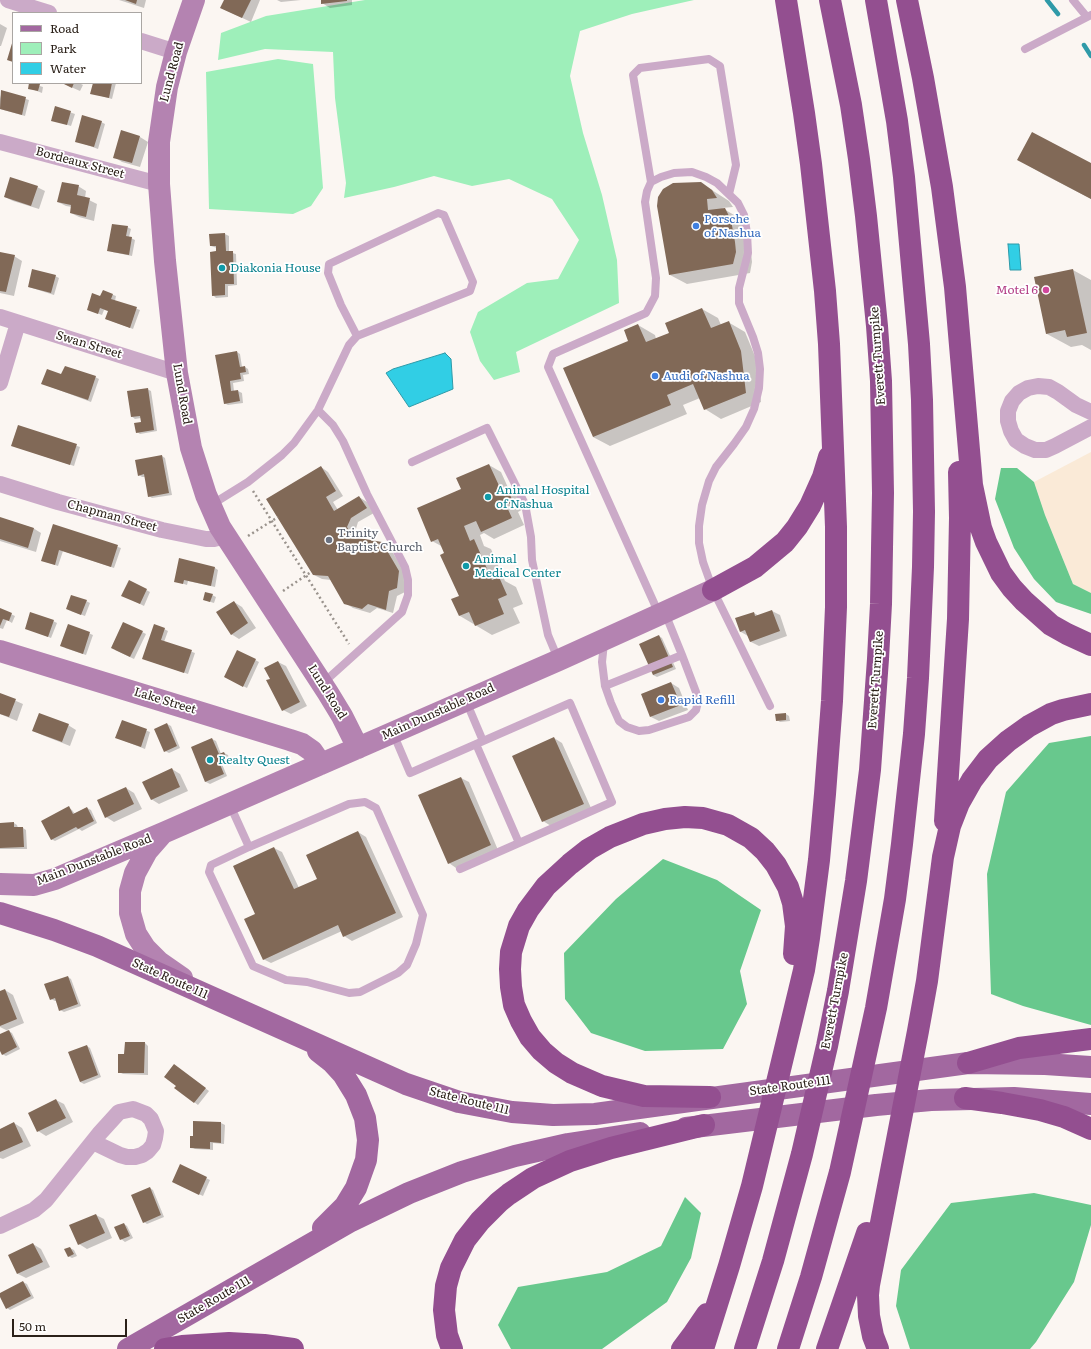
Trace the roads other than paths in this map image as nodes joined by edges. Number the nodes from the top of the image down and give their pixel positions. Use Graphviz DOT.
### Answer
graph roads {
  1 [pos="8,0"];
  2 [pos="194,0"];
  3 [pos="786,0"];
  4 [pos="830,0"];
  5 [pos="876,0"];
  6 [pos="907,0"];
  7 [pos="1073,0"];
  8 [pos="46,12"];
  9 [pos="1089,16"];
  10 [pos="142,42"];
  11 [pos="1025,49"];
  12 [pos="176,52"];
  13 [pos="0,142"];
  14 [pos="651,182"];
  15 [pos="159,184"];
  16 [pos="729,194"];
  17 [pos="955,287"];
  18 [pos="0,318"];
  19 [pos="18,323"];
  20 [pos="357,336"];
  21 [pos="177,373"];
  22 [pos="0,383"];
  23 [pos="318,410"];
  24 [pos="1091,412"];
  25 [pos="833,427"];
  26 [pos="1091,427"];
  27 [pos="412,462"];
  28 [pos="0,484"];
  29 [pos="210,505"];
  30 [pos="229,541"];
  31 [pos="713,590"];
  32 [pos="662,614"];
  33 [pos="604,639"];
  34 [pos="1091,645"];
  35 [pos="0,652"];
  36 [pos="682,655"];
  37 [pos="559,660"];
  38 [pos="322,684"];
  39 [pos="605,686"];
  40 [pos="466,700"];
  41 [pos="1091,704"];
  42 [pos="770,706"];
  43 [pos="393,732"];
  44 [pos="480,743"];
  45 [pos="358,748"];
  46 [pos="321,764"];
  47 [pos="230,804"];
  48 [pos="163,833"];
  49 [pos="519,843"];
  50 [pos="249,847"];
  51 [pos="943,857"];
  52 [pos="460,870"];
  53 [pos="0,884"];
  54 [pos="4,915"];
  55 [pos="224,1003"];
  56 [pos="291,1033"];
  57 [pos="1091,1039"];
  58 [pos="784,1051"];
  59 [pos="968,1063"];
  60 [pos="1091,1067"];
  61 [pos="906,1092"];
  62 [pos="710,1097"];
  63 [pos="965,1098"];
  64 [pos="1091,1104"];
  65 [pos="704,1125"];
  66 [pos="1091,1129"];
  67 [pos="93,1142"];
  68 [pos="0,1226"];
  69 [pos="280,1262"];
  70 [pos="729,1266"];
  71 [pos="128,1349"];
  72 [pos="165,1349"];
  73 [pos="293,1349"];
  74 [pos="452,1349"];
  75 [pos="682,1349"];
  76 [pos="703,1349"];
  77 [pos="745,1349"];
  78 [pos="788,1349"];
  79 [pos="827,1349"];
  80 [pos="878,1349"];
  1 -- 8 [label="street"];
  2 -- 12 [label="street, Lund Road"];
  3 -- 25 [label="highway"];
  4 -- 77 [label="highway, Everett Turnpike"];
  5 -- 78 [label="highway"];
  6 -- 17 [label="highway"];
  7 -- 9 [label="lane"];
  9 -- 11 [label="lane"];
  10 -- 12 [label="street"];
  12 -- 15 [label="street, Lund Road"];
  13 -- 15 [label="street, Bordeaux Street"];
  14 -- 16 [label="lane"];
  14 -- 16 [label="lane"];
  14 -- 32 [label="lane"];
  15 -- 21 [label="street, Lund Road"];
  16 -- 31 [label="lane"];
  17 -- 34 [label="highway"];
  17 -- 51 [label="highway"];
  18 -- 19 [label="street, Swan Street"];
  19 -- 21 [label="street, Swan Street"];
  19 -- 22 [label="street"];
  20 -- 20 [label="lane"];
  20 -- 23 [label="lane"];
  21 -- 29 [label="street, Lund Road"];
  23 -- 29 [label="lane"];
  23 -- 38 [label="lane"];
  24 -- 26 [label="street"];
  25 -- 31 [label="highway"];
  25 -- 58 [label="highway"];
  27 -- 37 [label="lane"];
  28 -- 30 [label="street, Chapman Street"];
  29 -- 30 [label="street, Lund Road"];
  30 -- 38 [label="street, Lund Road"];
  31 -- 32 [label="street, Main Dunstable Road"];
  31 -- 42 [label="lane"];
  32 -- 33 [label="street, Main Dunstable Road"];
  32 -- 36 [label="lane"];
  33 -- 37 [label="street, Main Dunstable Road"];
  33 -- 39 [label="lane"];
  35 -- 46 [label="street, Lake Street"];
  36 -- 39 [label="lane"];
  36 -- 39 [label="lane"];
  37 -- 40 [label="street, Main Dunstable Road"];
  38 -- 45 [label="street, Lund Road"];
  40 -- 43 [label="street, Main Dunstable Road"];
  40 -- 44 [label="lane"];
  41 -- 51 [label="highway"];
  43 -- 44 [label="lane"];
  43 -- 45 [label="street, Main Dunstable Road"];
  44 -- 49 [label="lane"];
  44 -- 49 [label="lane"];
  45 -- 46 [label="street, Main Dunstable Road"];
  46 -- 47 [label="street, Main Dunstable Road"];
  47 -- 48 [label="street, Main Dunstable Road"];
  47 -- 50 [label="lane"];
  48 -- 53 [label="street, Main Dunstable Road"];
  48 -- 55 [label="street, Main Dunstable Road"];
  49 -- 52 [label="lane"];
  50 -- 50 [label="lane"];
  51 -- 61 [label="highway"];
  54 -- 55 [label="main road, State Route 111"];
  55 -- 56 [label="main road, State Route 111"];
  56 -- 62 [label="main road, State Route 111"];
  56 -- 69 [label="main road"];
  57 -- 59 [label="highway"];
  58 -- 62 [label="highway"];
  58 -- 70 [label="highway"];
  59 -- 60 [label="main road, State Route 111"];
  59 -- 62 [label="main road, State Route 111"];
  61 -- 79 [label="highway"];
  61 -- 80 [label="highway"];
  63 -- 64 [label="main road, State Route 111"];
  63 -- 65 [label="main road, State Route 111"];
  63 -- 66 [label="highway"];
  65 -- 69 [label="main road, State Route 111"];
  65 -- 74 [label="highway"];
  67 -- 68 [label="street"];
  69 -- 71 [label="main road, State Route 111"];
  70 -- 75 [label="highway"];
  70 -- 76 [label="highway"];
  72 -- 73 [label="highway"];
}
